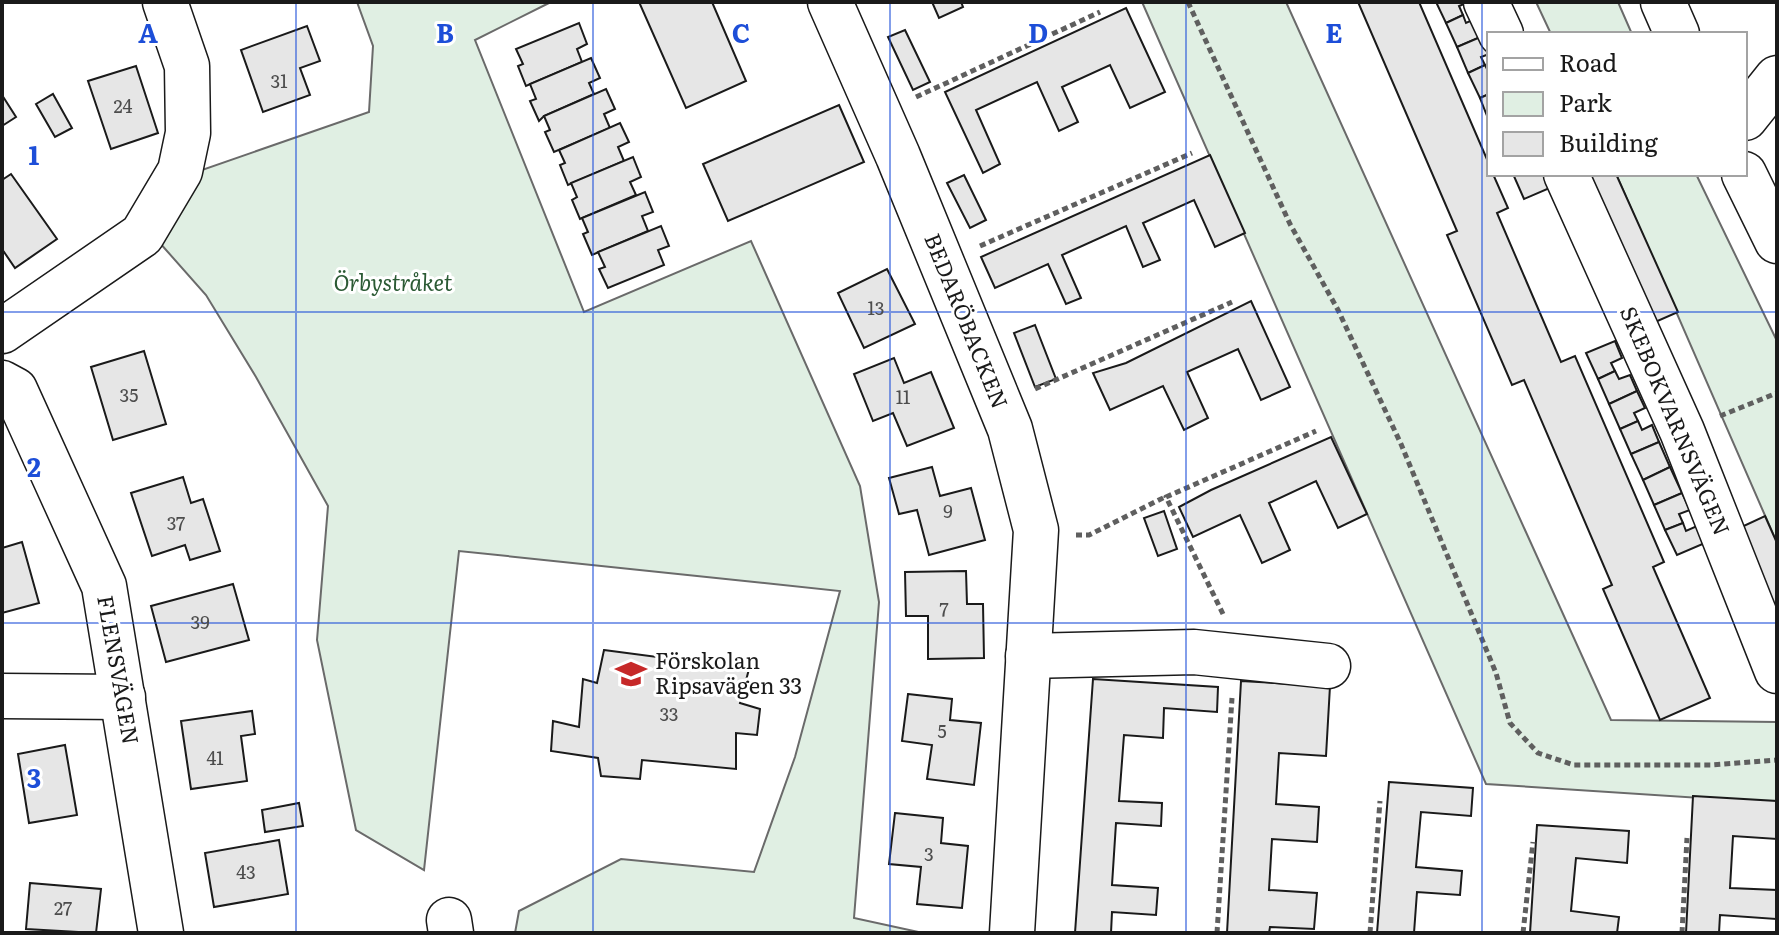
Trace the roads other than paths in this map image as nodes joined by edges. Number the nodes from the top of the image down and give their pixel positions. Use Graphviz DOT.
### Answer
graph roads {
  1 [pos="165,2"];
  2 [pos="830,2"];
  3 [pos="1486,2"];
  4 [pos="1663,2"];
  5 [pos="1500,32"];
  6 [pos="1676,32"];
  7 [pos="1777,78"];
  8 [pos="1747,116"];
  9 [pos="1567,176"];
  10 [pos="1745,176"];
  11 [pos="1777,241"];
  12 [pos="2,331"];
  13 [pos="6,380"];
  14 [pos="1028,656"];
  15 [pos="1328,666"];
  16 [pos="1777,671"];
  17 [pos="2,696"];
  18 [pos="123,697"];
  19 [pos="161,933"];
  20 [pos="1012,933"];
  1 -- 12 [label="street"];
  2 -- 14 [label="street, BEDARÖBACKEN"];
  3 -- 5 [label="street"];
  4 -- 6 [label="street"];
  7 -- 8 [label="street"];
  9 -- 16 [label="street, SKEBOKVARNSVÄGEN"];
  10 -- 11 [label="street"];
  13 -- 18 [label="street, FLENSVÄGEN"];
  14 -- 15 [label="street"];
  14 -- 20 [label="street, BEDARÖBACKEN"];
  17 -- 18 [label="street"];
  18 -- 19 [label="street, FLENSVÄGEN"];
}
